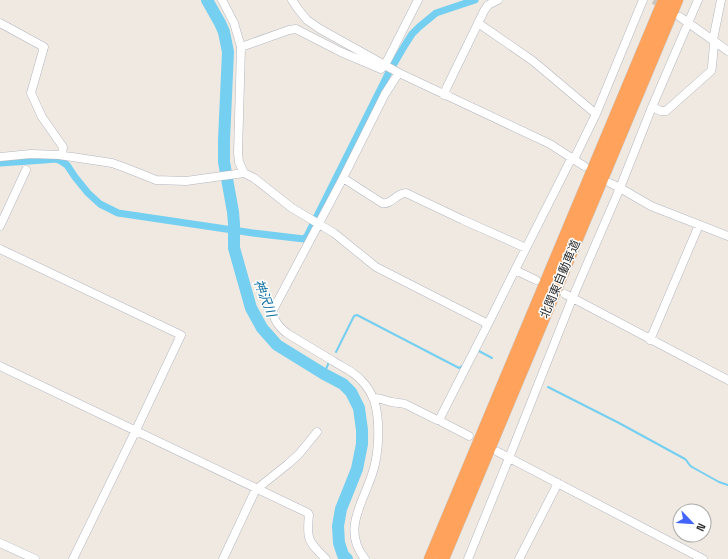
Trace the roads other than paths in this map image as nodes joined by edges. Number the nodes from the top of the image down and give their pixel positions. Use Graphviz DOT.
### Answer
graph roads {
  1 [pos="222,0"];
  2 [pos="292,0"];
  3 [pos="418,0"];
  4 [pos="498,0"];
  5 [pos="644,0"];
  6 [pos="664,0"];
  7 [pos="678,0"];
  8 [pos="698,0"];
  9 [pos="721,0"];
  10 [pos="680,17"];
  11 [pos="0,23"];
  12 [pos="478,23"];
  13 [pos="688,23"];
  14 [pos="713,40"];
  15 [pos="241,47"];
  16 [pos="728,51"];
  17 [pos="386,66"];
  18 [pos="398,72"];
  19 [pos="444,95"];
  20 [pos="652,107"];
  21 [pos="596,114"];
  22 [pos="62,155"];
  23 [pos="0,157"];
  24 [pos="573,159"];
  25 [pos="584,166"];
  26 [pos="26,170"];
  27 [pos="241,173"];
  28 [pos="343,178"];
  29 [pos="610,184"];
  30 [pos="620,188"];
  31 [pos="316,222"];
  32 [pos="699,225"];
  33 [pos="0,226"];
  34 [pos="728,236"];
  35 [pos="526,248"];
  36 [pos="0,249"];
  37 [pos="514,270"];
  38 [pos="536,280"];
  39 [pos="568,297"];
  40 [pos="488,324"];
  41 [pos="650,340"];
  42 [pos="0,366"];
  43 [pos="728,380"];
  44 [pos="373,398"];
  45 [pos="440,420"];
  46 [pos="136,430"];
  47 [pos="317,432"];
  48 [pos="469,436"];
  49 [pos="498,452"];
  50 [pos="509,458"];
  51 [pos="558,483"];
  52 [pos="258,488"];
  53 [pos="0,542"];
  54 [pos="35,559"];
  55 [pos="73,559"];
  56 [pos="223,559"];
  57 [pos="326,559"];
  58 [pos="365,559"];
  59 [pos="430,559"];
  60 [pos="443,559"];
  61 [pos="468,559"];
  62 [pos="519,559"];
  63 [pos="703,559"];
  1 -- 15 [label="street"];
  2 -- 17 [label="street"];
  3 -- 17 [label="street"];
  4 -- 12 [label="street"];
  5 -- 21 [label="street"];
  6 -- 59 [label="highway, 北関東自動車道"];
  7 -- 60 [label="highway, 北関東自動車道"];
  8 -- 13 [label="street"];
  9 -- 14 [label="street"];
  10 -- 13 [label="street"];
  11 -- 22 [label="street"];
  12 -- 19 [label="street"];
  12 -- 21 [label="street"];
  13 -- 14 [label="street"];
  13 -- 20 [label="street"];
  14 -- 16 [label="street"];
  14 -- 20 [label="street"];
  15 -- 17 [label="street"];
  15 -- 27 [label="street"];
  17 -- 18 [label="street"];
  18 -- 19 [label="street"];
  18 -- 28 [label="street"];
  19 -- 24 [label="street"];
  20 -- 30 [label="street"];
  21 -- 24 [label="street"];
  22 -- 23 [label="street"];
  22 -- 27 [label="street"];
  24 -- 25 [label="street"];
  24 -- 35 [label="street"];
  26 -- 33 [label="street"];
  27 -- 31 [label="street"];
  28 -- 31 [label="street"];
  28 -- 35 [label="street"];
  29 -- 30 [label="street"];
  30 -- 32 [label="street"];
  30 -- 39 [label="street"];
  31 -- 40 [label="street"];
  31 -- 44 [label="street"];
  32 -- 34 [label="street"];
  32 -- 41 [label="street"];
  35 -- 37 [label="street"];
  36 -- 46 [label="street"];
  37 -- 38 [label="street"];
  37 -- 40 [label="street"];
  39 -- 41 [label="street"];
  39 -- 50 [label="street"];
  40 -- 45 [label="street"];
  41 -- 43 [label="street"];
  42 -- 46 [label="street"];
  44 -- 45 [label="street"];
  44 -- 58 [label="street"];
  45 -- 48 [label="street"];
  46 -- 52 [label="street"];
  46 -- 55 [label="street"];
  47 -- 52 [label="street"];
  49 -- 50 [label="street"];
  50 -- 51 [label="street"];
  50 -- 61 [label="street"];
  51 -- 62 [label="street"];
  51 -- 63 [label="street"];
  52 -- 56 [label="street"];
  52 -- 57 [label="street"];
  53 -- 54 [label="street"];
}
